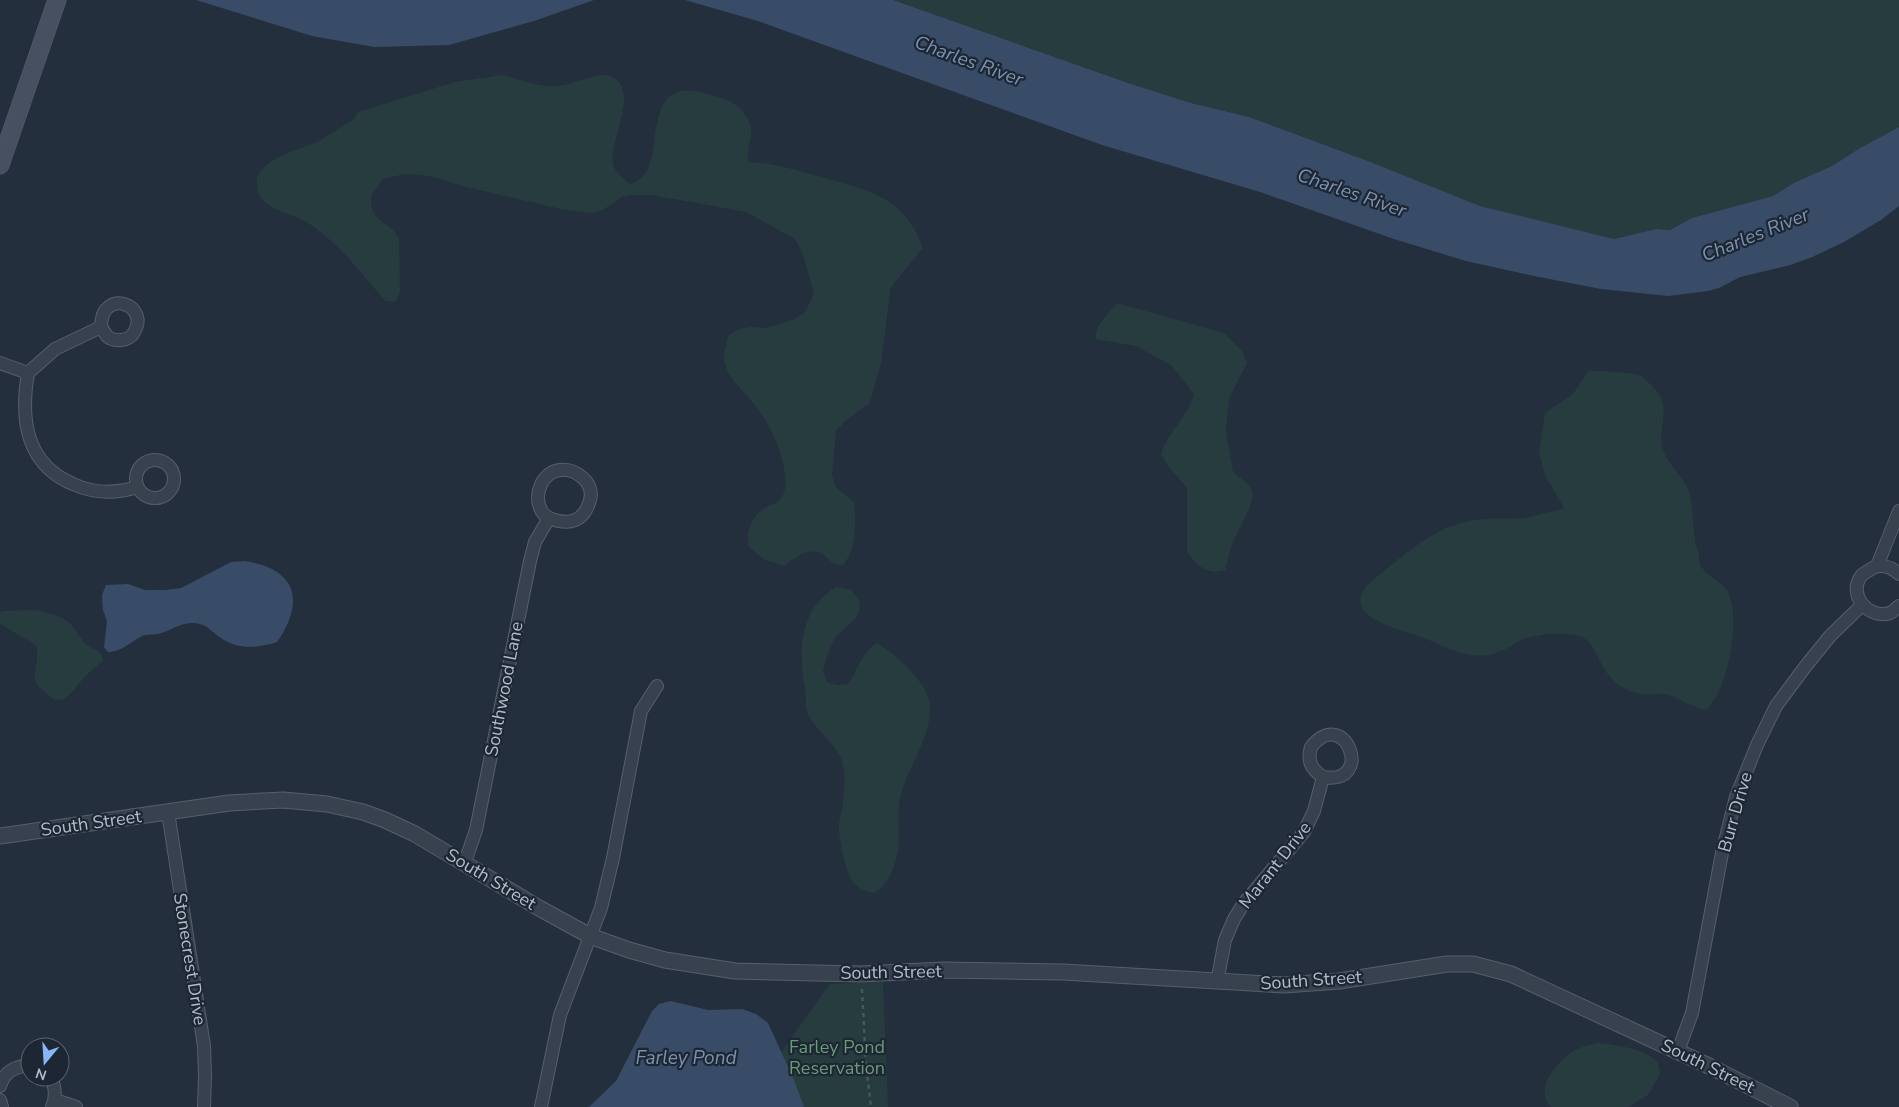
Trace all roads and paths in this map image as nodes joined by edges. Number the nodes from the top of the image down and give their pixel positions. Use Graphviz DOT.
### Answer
graph roads {
  1 [pos="57,0"];
  2 [pos="0,165"];
  3 [pos="102,327"];
  4 [pos="0,363"];
  5 [pos="28,374"];
  6 [pos="137,487"];
  7 [pos="1899,511"];
  8 [pos="549,518"];
  9 [pos="1877,566"];
  10 [pos="1899,574"];
  11 [pos="1862,605"];
  12 [pos="1899,606"];
  13 [pos="656,686"];
  14 [pos="1323,776"];
  15 [pos="168,812"];
  16 [pos="0,836"];
  17 [pos="465,862"];
  18 [pos="590,936"];
  19 [pos="861,974"];
  20 [pos="1217,982"];
  21 [pos="1678,1051"];
  22 [pos="20,1066"];
  23 [pos="0,1086"];
  24 [pos="54,1087"];
  25 [pos="0,1100"];
  26 [pos="54,1104"];
  27 [pos="2,1107"];
  28 [pos="76,1107"];
  29 [pos="204,1107"];
  30 [pos="541,1107"];
  31 [pos="871,1107"];
  32 [pos="1790,1107"];
  1 -- 2 [label="main road"];
  3 -- 5 [label="street"];
  4 -- 5 [label="street"];
  5 -- 6 [label="street"];
  7 -- 9 [label="street"];
  8 -- 8 [label="street"];
  8 -- 17 [label="street, Southwood Lane"];
  9 -- 10 [label="street"];
  9 -- 11 [label="street"];
  11 -- 12 [label="street"];
  11 -- 21 [label="street, Burr Drive"];
  13 -- 18 [label="street"];
  14 -- 20 [label="street, Marant Drive"];
  15 -- 16 [label="street, South Street"];
  15 -- 17 [label="street, South Street"];
  15 -- 29 [label="street, Stonecrest Drive"];
  17 -- 18 [label="street, South Street"];
  18 -- 19 [label="street, South Street"];
  18 -- 30 [label="street"];
  19 -- 20 [label="street, South Street"];
  19 -- 31 [label="path"];
  20 -- 21 [label="street, South Street"];
  21 -- 32 [label="street, South Street"];
  22 -- 23 [label="street"];
  24 -- 26 [label="street"];
  25 -- 27 [label="street"];
  26 -- 28 [label="street"];
}
